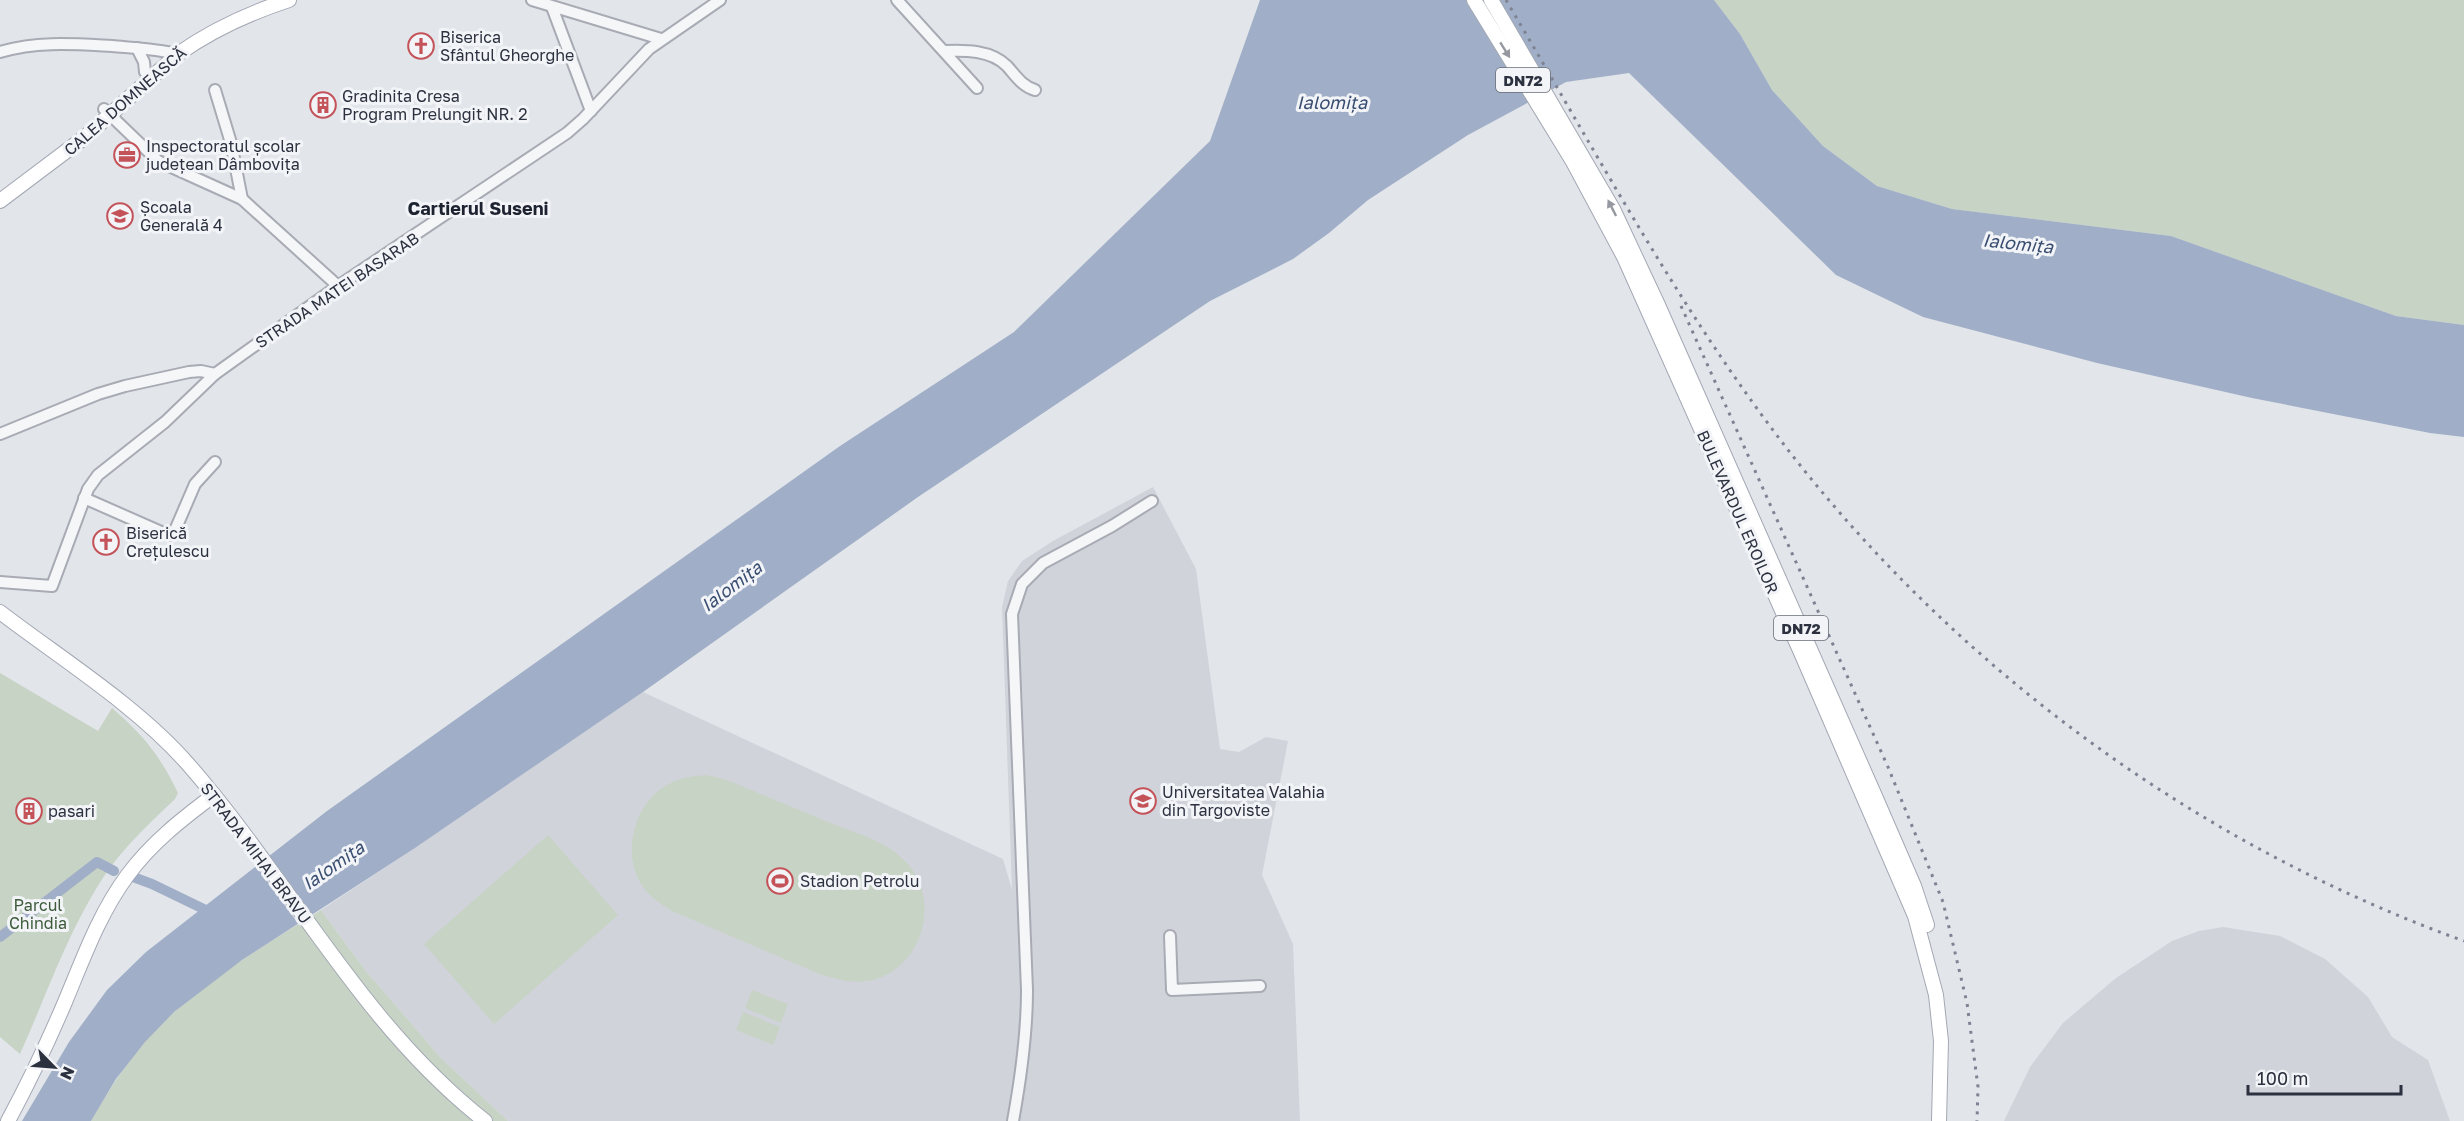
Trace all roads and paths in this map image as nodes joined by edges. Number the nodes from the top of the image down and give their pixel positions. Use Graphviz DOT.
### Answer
graph roads {
  1 [pos="289,0"];
  2 [pos="532,0"];
  3 [pos="720,0"];
  4 [pos="897,0"];
  5 [pos="1474,0"];
  6 [pos="1491,0"];
  7 [pos="264,3"];
  8 [pos="552,7"];
  9 [pos="661,39"];
  10 [pos="137,48"];
  11 [pos="944,51"];
  12 [pos="0,52"];
  13 [pos="173,53"];
  14 [pos="145,72"];
  15 [pos="977,88"];
  16 [pos="215,90"];
  17 [pos="1035,90"];
  18 [pos="591,111"];
  19 [pos="107,112"];
  20 [pos="1577,157"];
  21 [pos="0,191"];
  22 [pos="242,199"];
  23 [pos="0,201"];
  24 [pos="338,286"];
  25 [pos="215,374"];
  26 [pos="0,434"];
  27 [pos="215,462"];
  28 [pos="84,498"];
  29 [pos="1152,501"];
  30 [pos="0,582"];
  31 [pos="0,612"];
  32 [pos="189,765"];
  33 [pos="214,795"];
  34 [pos="199,806"];
  35 [pos="228,814"];
  36 [pos="1170,936"];
  37 [pos="1260,986"];
  38 [pos="8,1121"];
  39 [pos="484,1121"];
  40 [pos="1013,1121"];
  41 [pos="1939,1121"];
  42 [pos="1947,1121"];
  1 -- 7 [label="main road, CALEA DOMNEASCĂ"];
  2 -- 8 [label="street"];
  3 -- 9 [label="street, STRADA MATEI BASARAB"];
  4 -- 11 [label="street"];
  5 -- 20 [label="main road, BULEVARDUL EROILOR / DN72, one-way"];
  6 -- 20 [label="main road, BULEVARDUL EROILOR / DN72"];
  7 -- 13 [label="main road, CALEA DOMNEASCĂ"];
  8 -- 9 [label="street"];
  8 -- 18 [label="street"];
  9 -- 18 [label="street, STRADA MATEI BASARAB"];
  10 -- 12 [label="street"];
  10 -- 13 [label="street"];
  10 -- 14 [label="street"];
  11 -- 15 [label="street"];
  11 -- 17 [label="street"];
  13 -- 14 [label="main road"];
  13 -- 19 [label="main road, CALEA DOMNEASCĂ"];
  14 -- 19 [label="main road"];
  16 -- 22 [label="street"];
  18 -- 24 [label="street, STRADA MATEI BASARAB"];
  19 -- 21 [label="main road"];
  19 -- 22 [label="street"];
  19 -- 23 [label="main road, CALEA DOMNEASCĂ"];
  20 -- 41 [label="main road, BULEVARDUL EROILOR / DN72"];
  42 -- 20 [label="main road, BULEVARDUL EROILOR / DN72, one-way"];
  22 -- 24 [label="street"];
  24 -- 25 [label="street, STRADA MATEI BASARAB"];
  25 -- 26 [label="street"];
  25 -- 28 [label="street, STRADA MATEI BASARAB"];
  27 -- 28 [label="street"];
  28 -- 30 [label="street, STRADA MATEI BASARAB"];
  29 -- 40 [label="street"];
  31 -- 32 [label="main road, STRADA MIHAI BRAVU"];
  32 -- 33 [label="main road, STRADA MIHAI BRAVU"];
  32 -- 34 [label="main road"];
  33 -- 34 [label="main road"];
  33 -- 35 [label="main road, STRADA MIHAI BRAVU"];
  34 -- 35 [label="main road"];
  34 -- 38 [label="main road"];
  35 -- 39 [label="main road, STRADA MIHAI BRAVU"];
  36 -- 37 [label="street"];
}
